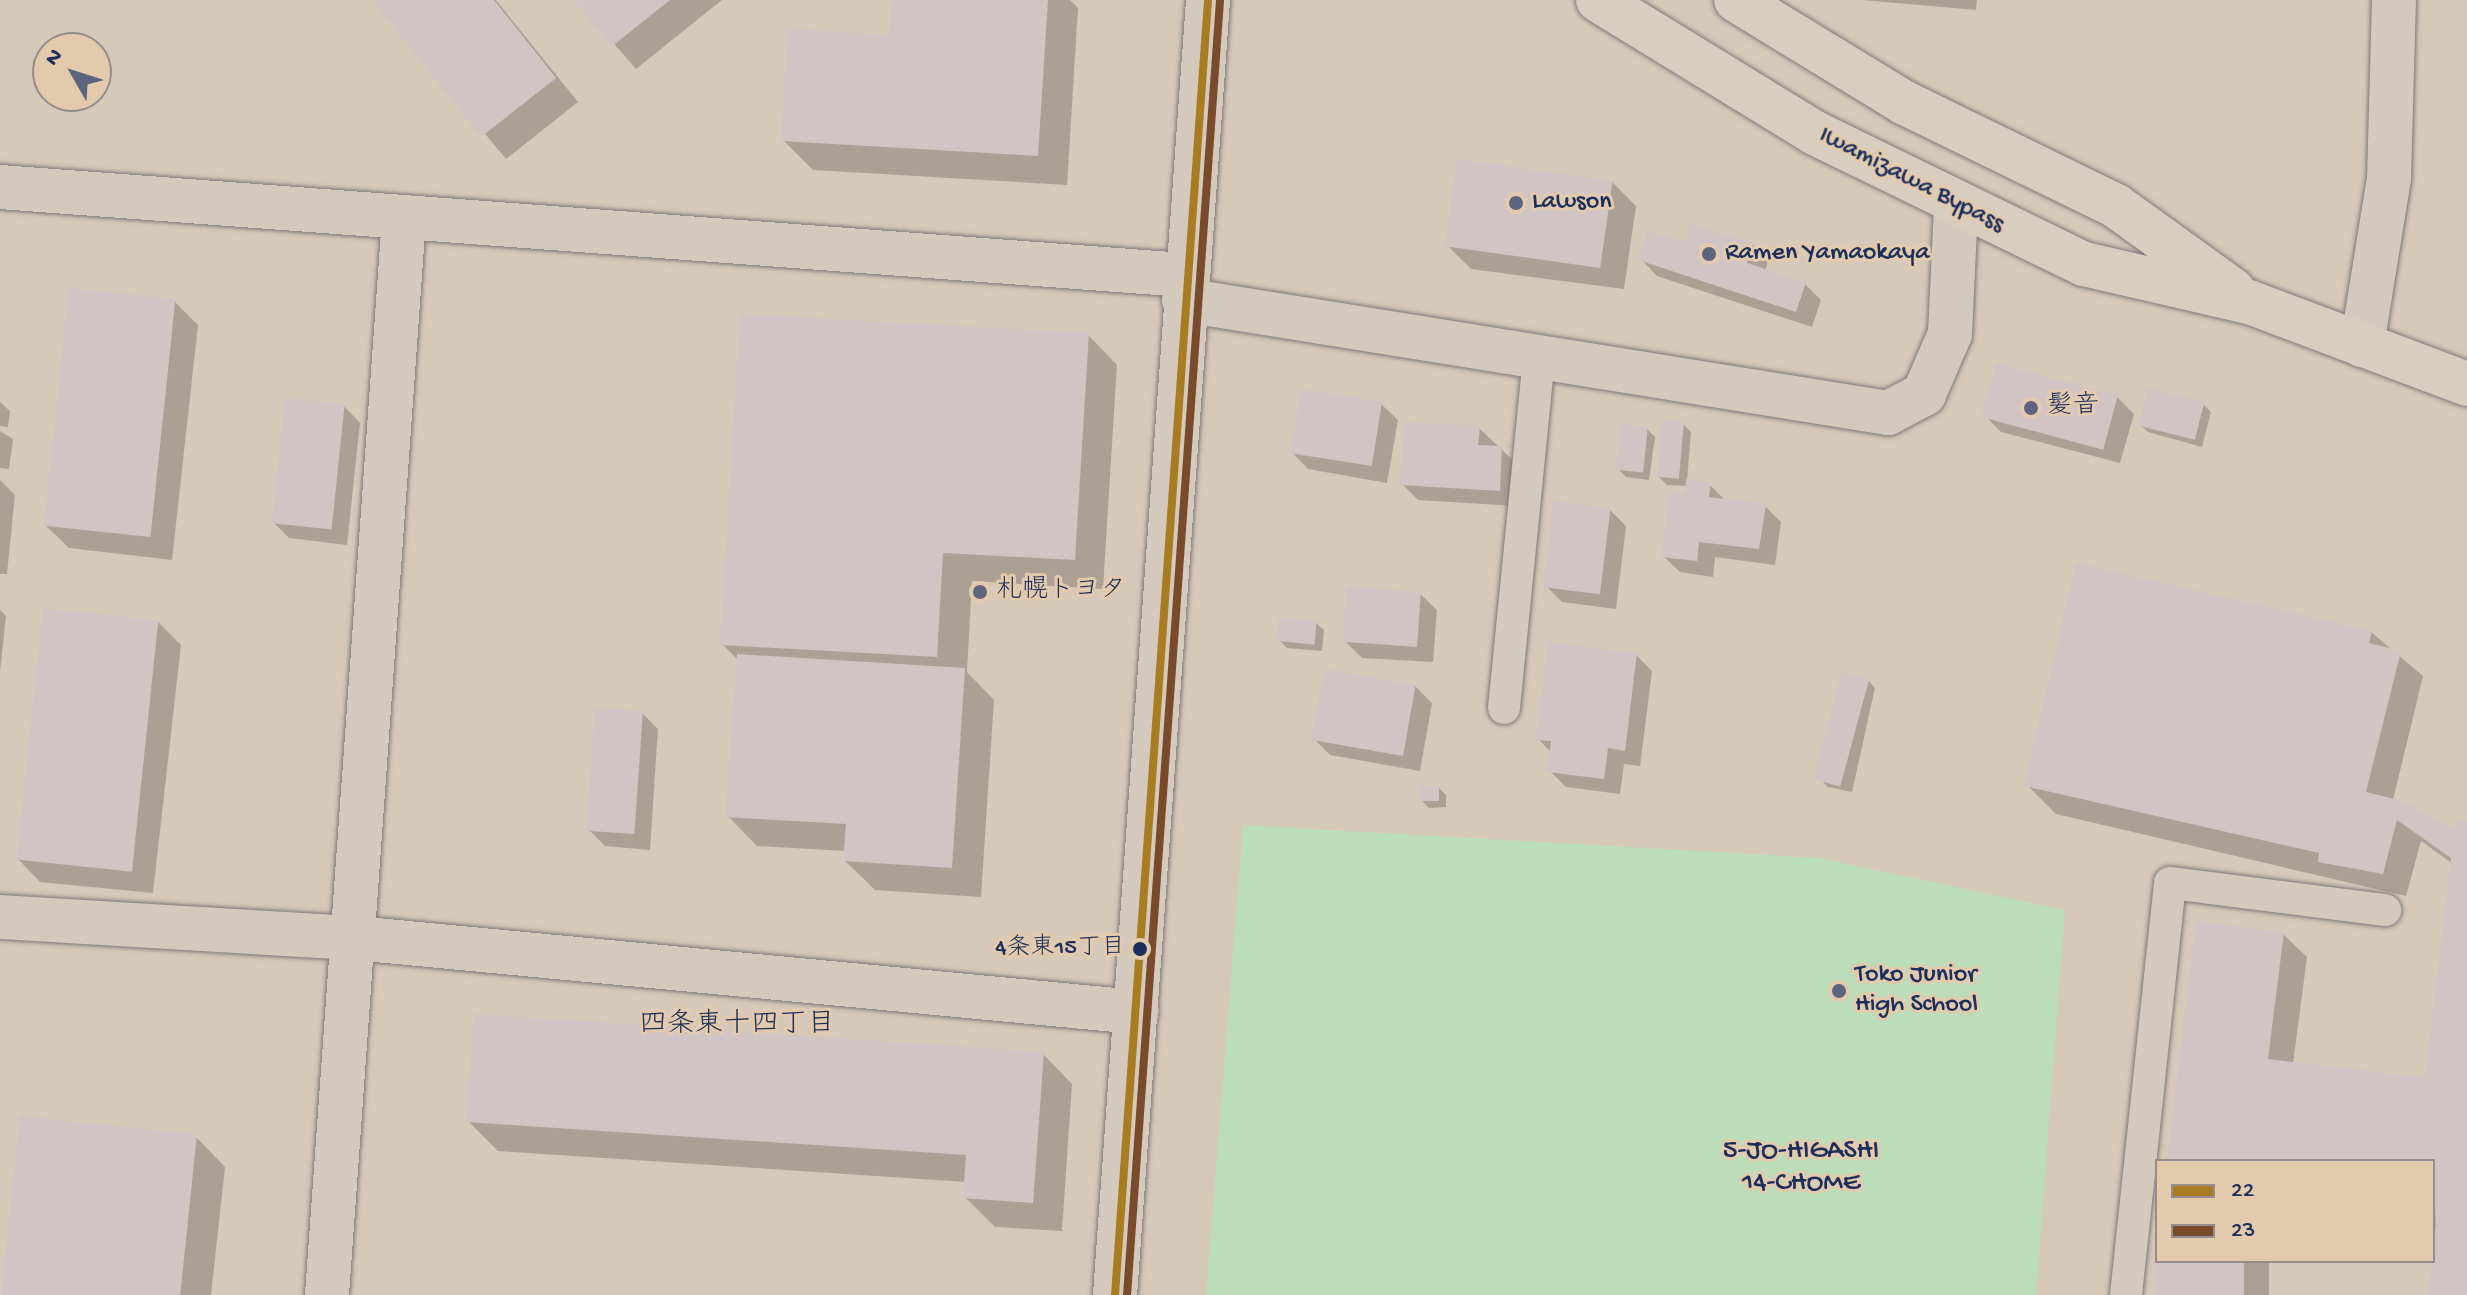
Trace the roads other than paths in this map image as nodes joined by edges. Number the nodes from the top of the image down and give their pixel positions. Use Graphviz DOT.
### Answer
graph roads {
  1 [pos="1208,0"];
  2 [pos="1598,0"];
  3 [pos="1736,0"];
  4 [pos="2394,0"];
  5 [pos="0,187"];
  6 [pos="1956,206"];
  7 [pos="404,219"];
  8 [pos="1184,288"];
  9 [pos="2249,302"];
  10 [pos="2362,345"];
  11 [pos="1539,357"];
  12 [pos="2467,384"];
  13 [pos="1504,708"];
  14 [pos="2385,910"];
  15 [pos="0,917"];
  16 [pos="355,938"];
  17 [pos="1137,1012"];
  18 [pos="327,1295"];
  19 [pos="1115,1295"];
  20 [pos="2126,1295"];
  1 -- 8 [label="street"];
  2 -- 6 [label="highway, Iwamizawa Bypass"];
  3 -- 9 [label="highway, Iwamizawa Bypass"];
  4 -- 10 [label="street"];
  5 -- 7 [label="street"];
  6 -- 9 [label="highway, Iwamizawa Bypass"];
  6 -- 11 [label="street"];
  7 -- 8 [label="street"];
  7 -- 16 [label="street"];
  8 -- 11 [label="street"];
  8 -- 17 [label="street"];
  9 -- 10 [label="highway, Iwamizawa Bypass"];
  10 -- 12 [label="highway, Iwamizawa Bypass"];
  11 -- 13 [label="lane"];
  14 -- 20 [label="lane"];
  15 -- 16 [label="street"];
  16 -- 17 [label="street"];
  16 -- 18 [label="street"];
  17 -- 19 [label="street"];
}
